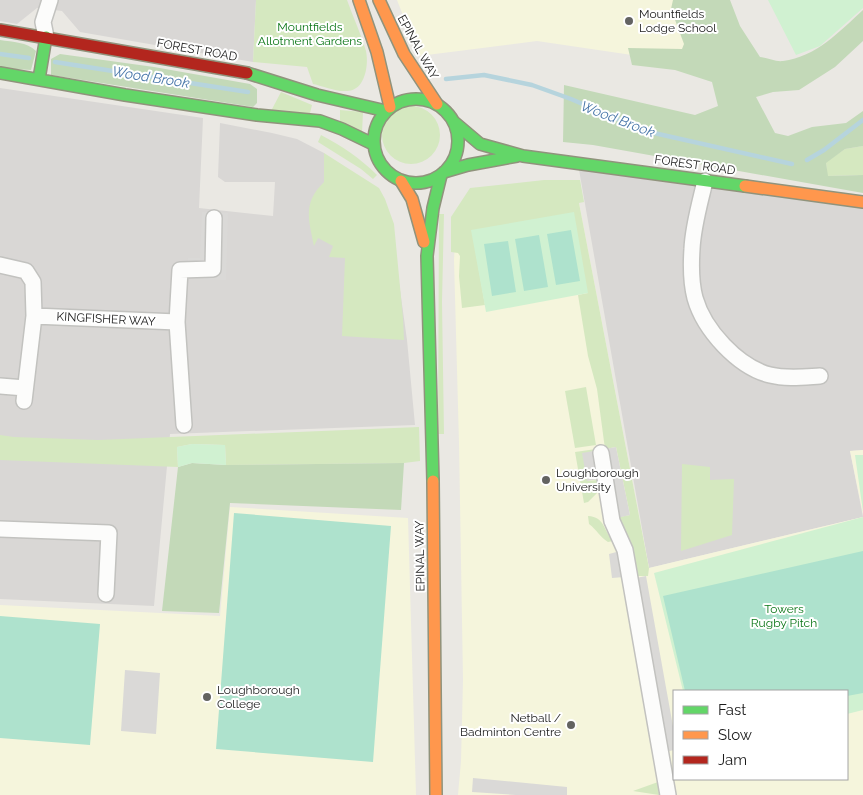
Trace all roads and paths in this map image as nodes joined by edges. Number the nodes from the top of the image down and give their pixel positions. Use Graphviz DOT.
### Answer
graph roads {
  1 [pos="359,0"];
  2 [pos="378,0"];
  3 [pos="49,2"];
  4 [pos="0,30"];
  5 [pos="46,37"];
  6 [pos="0,73"];
  7 [pos="39,79"];
  8 [pos="437,104"];
  9 [pos="388,109"];
  10 [pos="454,122"];
  11 [pos="373,144"];
  12 [pos="522,156"];
  13 [pos="443,174"];
  14 [pos="401,181"];
  15 [pos="705,181"];
  16 [pos="863,202"];
  17 [pos="214,218"];
  18 [pos="427,256"];
  19 [pos="0,265"];
  20 [pos="34,316"];
  21 [pos="177,322"];
  22 [pos="820,376"];
  23 [pos="0,386"];
  24 [pos="184,425"];
  25 [pos="601,453"];
  26 [pos="0,529"];
  27 [pos="106,594"];
  28 [pos="436,795"];
  29 [pos="668,795"];
  1 -- 9 [label="main road"];
  2 -- 8 [label="main road, EPINAL WAY"];
  3 -- 5 [label="street"];
  4 -- 5 [label="main road, FOREST ROAD"];
  5 -- 7 [label="main road"];
  5 -- 9 [label="main road, FOREST ROAD"];
  6 -- 7 [label="main road"];
  7 -- 11 [label="main road"];
  8 -- 9 [label="main road"];
  8 -- 10 [label="main road"];
  9 -- 11 [label="main road"];
  10 -- 12 [label="main road, FOREST ROAD"];
  10 -- 13 [label="main road"];
  11 -- 14 [label="main road"];
  12 -- 13 [label="main road, FOREST ROAD"];
  12 -- 15 [label="main road, FOREST ROAD"];
  13 -- 14 [label="main road"];
  13 -- 18 [label="main road, EPINAL WAY"];
  14 -- 18 [label="main road, EPINAL WAY"];
  15 -- 16 [label="main road, FOREST ROAD"];
  15 -- 22 [label="street"];
  17 -- 21 [label="street"];
  18 -- 28 [label="main road, EPINAL WAY"];
  19 -- 20 [label="street"];
  20 -- 21 [label="street, KINGFISHER WAY"];
  20 -- 23 [label="street"];
  21 -- 24 [label="street"];
  25 -- 29 [label="street"];
  26 -- 27 [label="street"];
}
